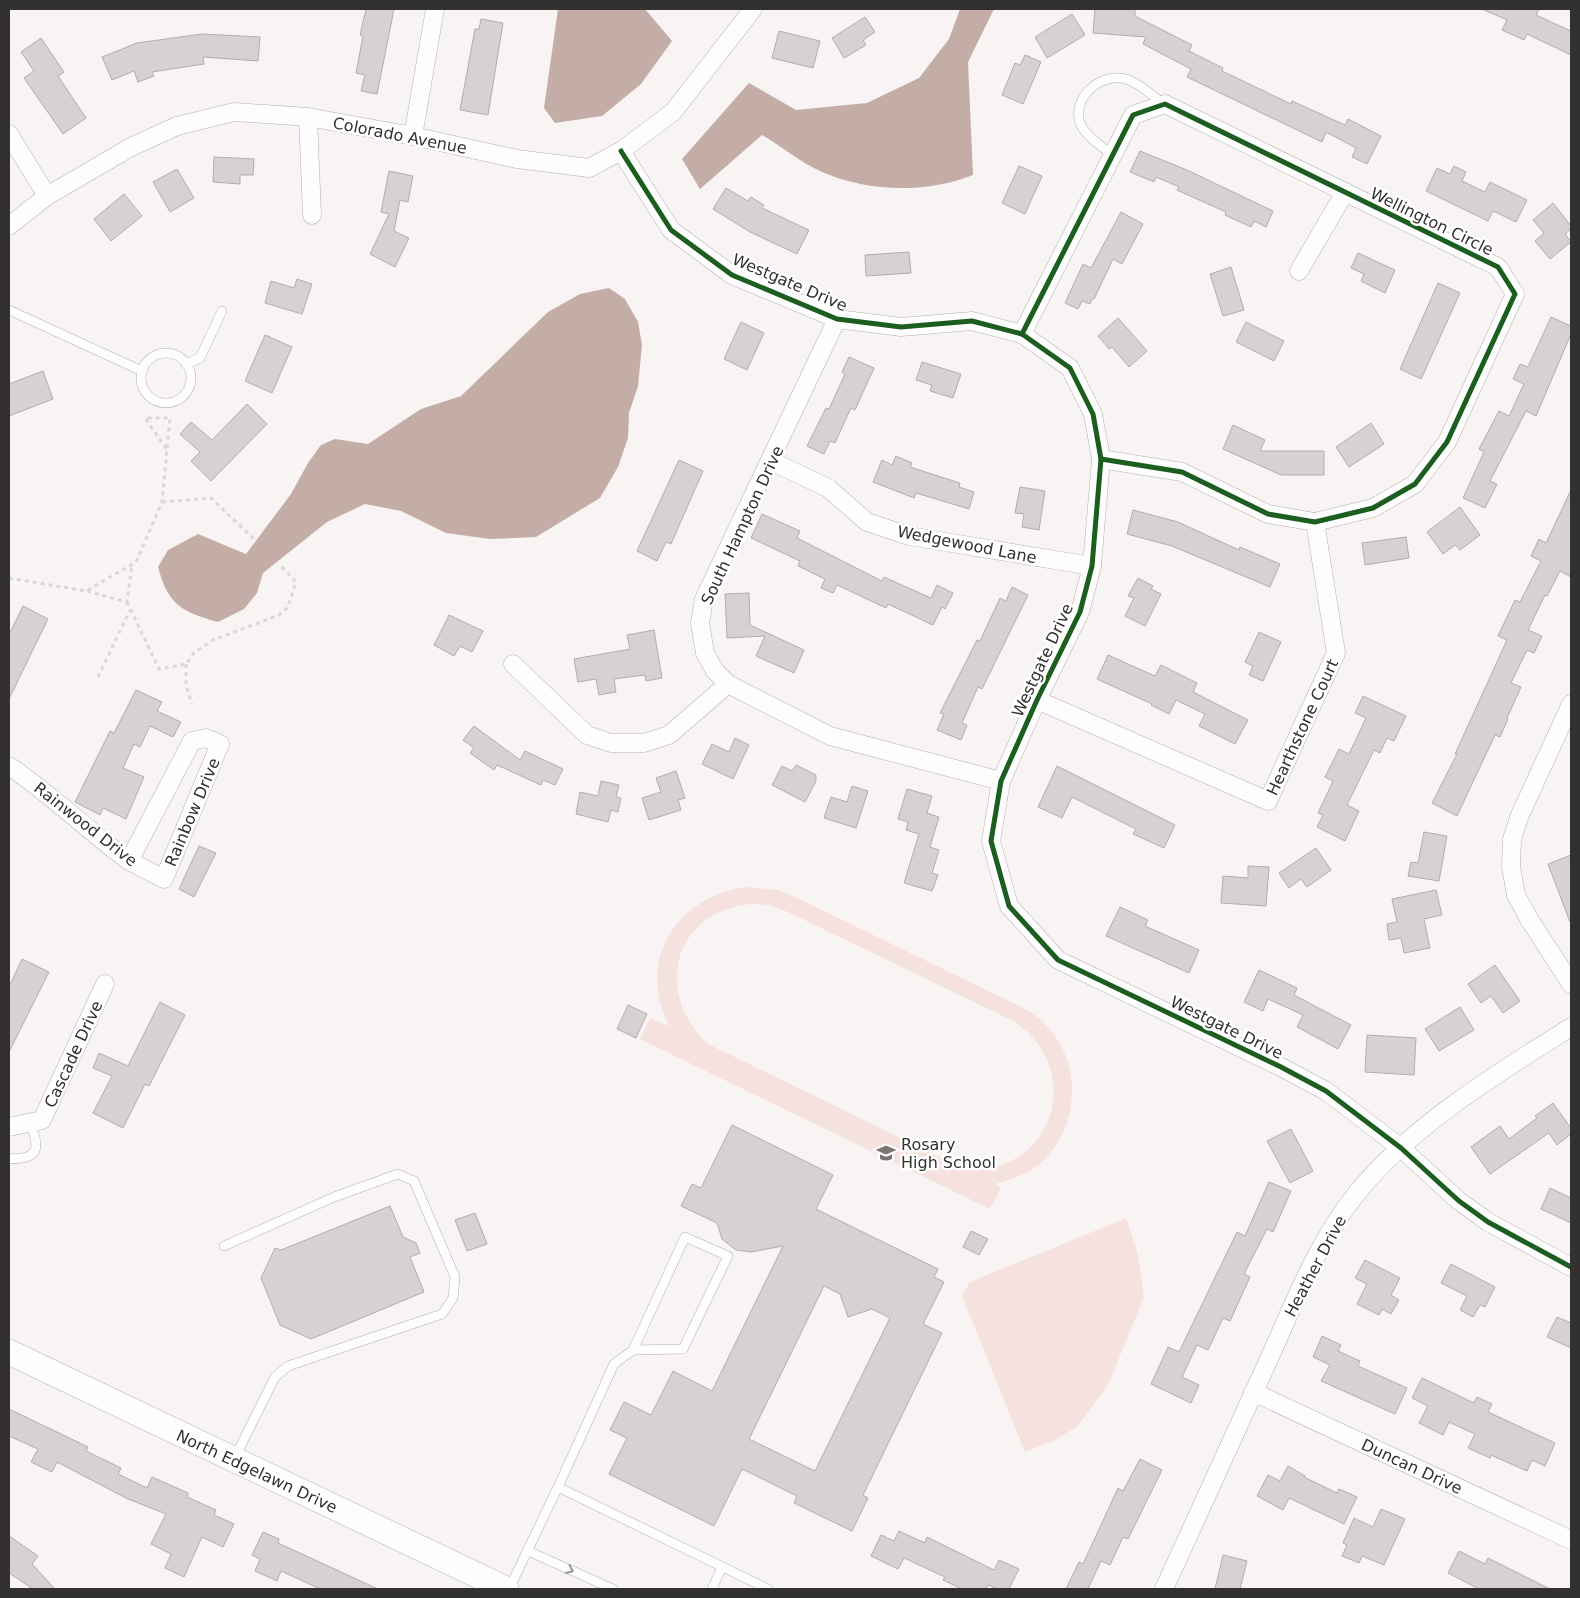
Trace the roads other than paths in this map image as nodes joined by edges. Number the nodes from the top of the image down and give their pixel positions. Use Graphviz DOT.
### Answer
graph roads {
  1 [pos="435,9"];
  2 [pos="752,9"];
  3 [pos="1165,104"];
  4 [pos="308,117"];
  5 [pos="9,134"];
  6 [pos="414,136"];
  7 [pos="621,151"];
  8 [pos="1113,156"];
  9 [pos="1345,192"];
  10 [pos="47,196"];
  11 [pos="312,215"];
  12 [pos="9,226"];
  13 [pos="1299,271"];
  14 [pos="9,310"];
  15 [pos="222,311"];
  16 [pos="837,319"];
  17 [pos="1022,334"];
  18 [pos="186,364"];
  19 [pos="142,371"];
  20 [pos="1101,459"];
  21 [pos="771,461"];
  22 [pos="1314,522"];
  23 [pos="1092,566"];
  24 [pos="513,664"];
  25 [pos="728,684"];
  26 [pos="1037,700"];
  27 [pos="1571,704"];
  28 [pos="9,766"];
  29 [pos="1001,781"];
  30 [pos="129,861"];
  31 [pos="164,879"];
  32 [pos="105,984"];
  33 [pos="1571,984"];
  34 [pos="1571,1026"];
  35 [pos="30,1123"];
  36 [pos="9,1126"];
  37 [pos="1401,1148"];
  38 [pos="9,1159"];
  39 [pos="224,1246"];
  40 [pos="1571,1267"];
  41 [pos="633,1350"];
  42 [pos="9,1352"];
  43 [pos="1253,1392"];
  44 [pos="234,1460"];
  45 [pos="558,1488"];
  46 [pos="1571,1540"];
  47 [pos="528,1551"];
  48 [pos="722,1567"];
  49 [pos="508,1589"];
  50 [pos="613,1589"];
  51 [pos="712,1589"];
  52 [pos="768,1589"];
  53 [pos="1164,1589"];
  1 -- 6 [label="street"];
  2 -- 7 [label="street, Colorado Avenue"];
  3 -- 8 [label="street"];
  3 -- 8 [label="lane"];
  3 -- 9 [label="street, Wellington Circle"];
  4 -- 6 [label="street, Colorado Avenue"];
  4 -- 10 [label="street, Colorado Avenue"];
  4 -- 11 [label="street"];
  5 -- 10 [label="street"];
  6 -- 7 [label="street, Colorado Avenue"];
  7 -- 16 [label="street, Westgate Drive"];
  8 -- 17 [label="street"];
  9 -- 13 [label="street"];
  9 -- 22 [label="street, Wellington Circle"];
  10 -- 12 [label="street, Colorado Avenue"];
  14 -- 19 [label="lane"];
  15 -- 18 [label="lane"];
  16 -- 17 [label="street, Westgate Drive"];
  16 -- 21 [label="street, South Hampton Drive"];
  17 -- 20 [label="street, Westgate Drive"];
  18 -- 19 [label="lane"];
  18 -- 19 [label="lane"];
  20 -- 22 [label="street, Wellington Circle"];
  20 -- 23 [label="street, Westgate Drive"];
  21 -- 23 [label="street, Wedgewood Lane"];
  21 -- 25 [label="street, South Hampton Drive"];
  22 -- 26 [label="street, Hearthstone Court"];
  23 -- 26 [label="street, Westgate Drive"];
  24 -- 25 [label="street"];
  25 -- 29 [label="street, South Hampton Drive"];
  26 -- 29 [label="street, Westgate Drive"];
  27 -- 33 [label="street"];
  28 -- 30 [label="street, Rainwood Drive"];
  29 -- 37 [label="street, Westgate Drive"];
  30 -- 31 [label="street, Rainwood Drive"];
  30 -- 31 [label="street, Rainbow Drive"];
  32 -- 35 [label="street, Cascade Drive"];
  34 -- 37 [label="street, Heather Drive"];
  35 -- 36 [label="street, Cascade Drive"];
  35 -- 38 [label="lane"];
  37 -- 40 [label="street, Westgate Drive"];
  37 -- 43 [label="street, Heather Drive"];
  39 -- 44 [label="lane"];
  41 -- 41 [label="lane"];
  41 -- 45 [label="lane"];
  42 -- 44 [label="street, North Edgelawn Drive"];
  43 -- 46 [label="street, Duncan Drive"];
  43 -- 53 [label="street, Heather Drive"];
  44 -- 49 [label="street, North Edgelawn Drive"];
  45 -- 47 [label="lane"];
  45 -- 48 [label="lane"];
  47 -- 49 [label="lane"];
  47 -- 50 [label="lane, one-way"];
  48 -- 51 [label="lane"];
  48 -- 52 [label="lane"];
}
